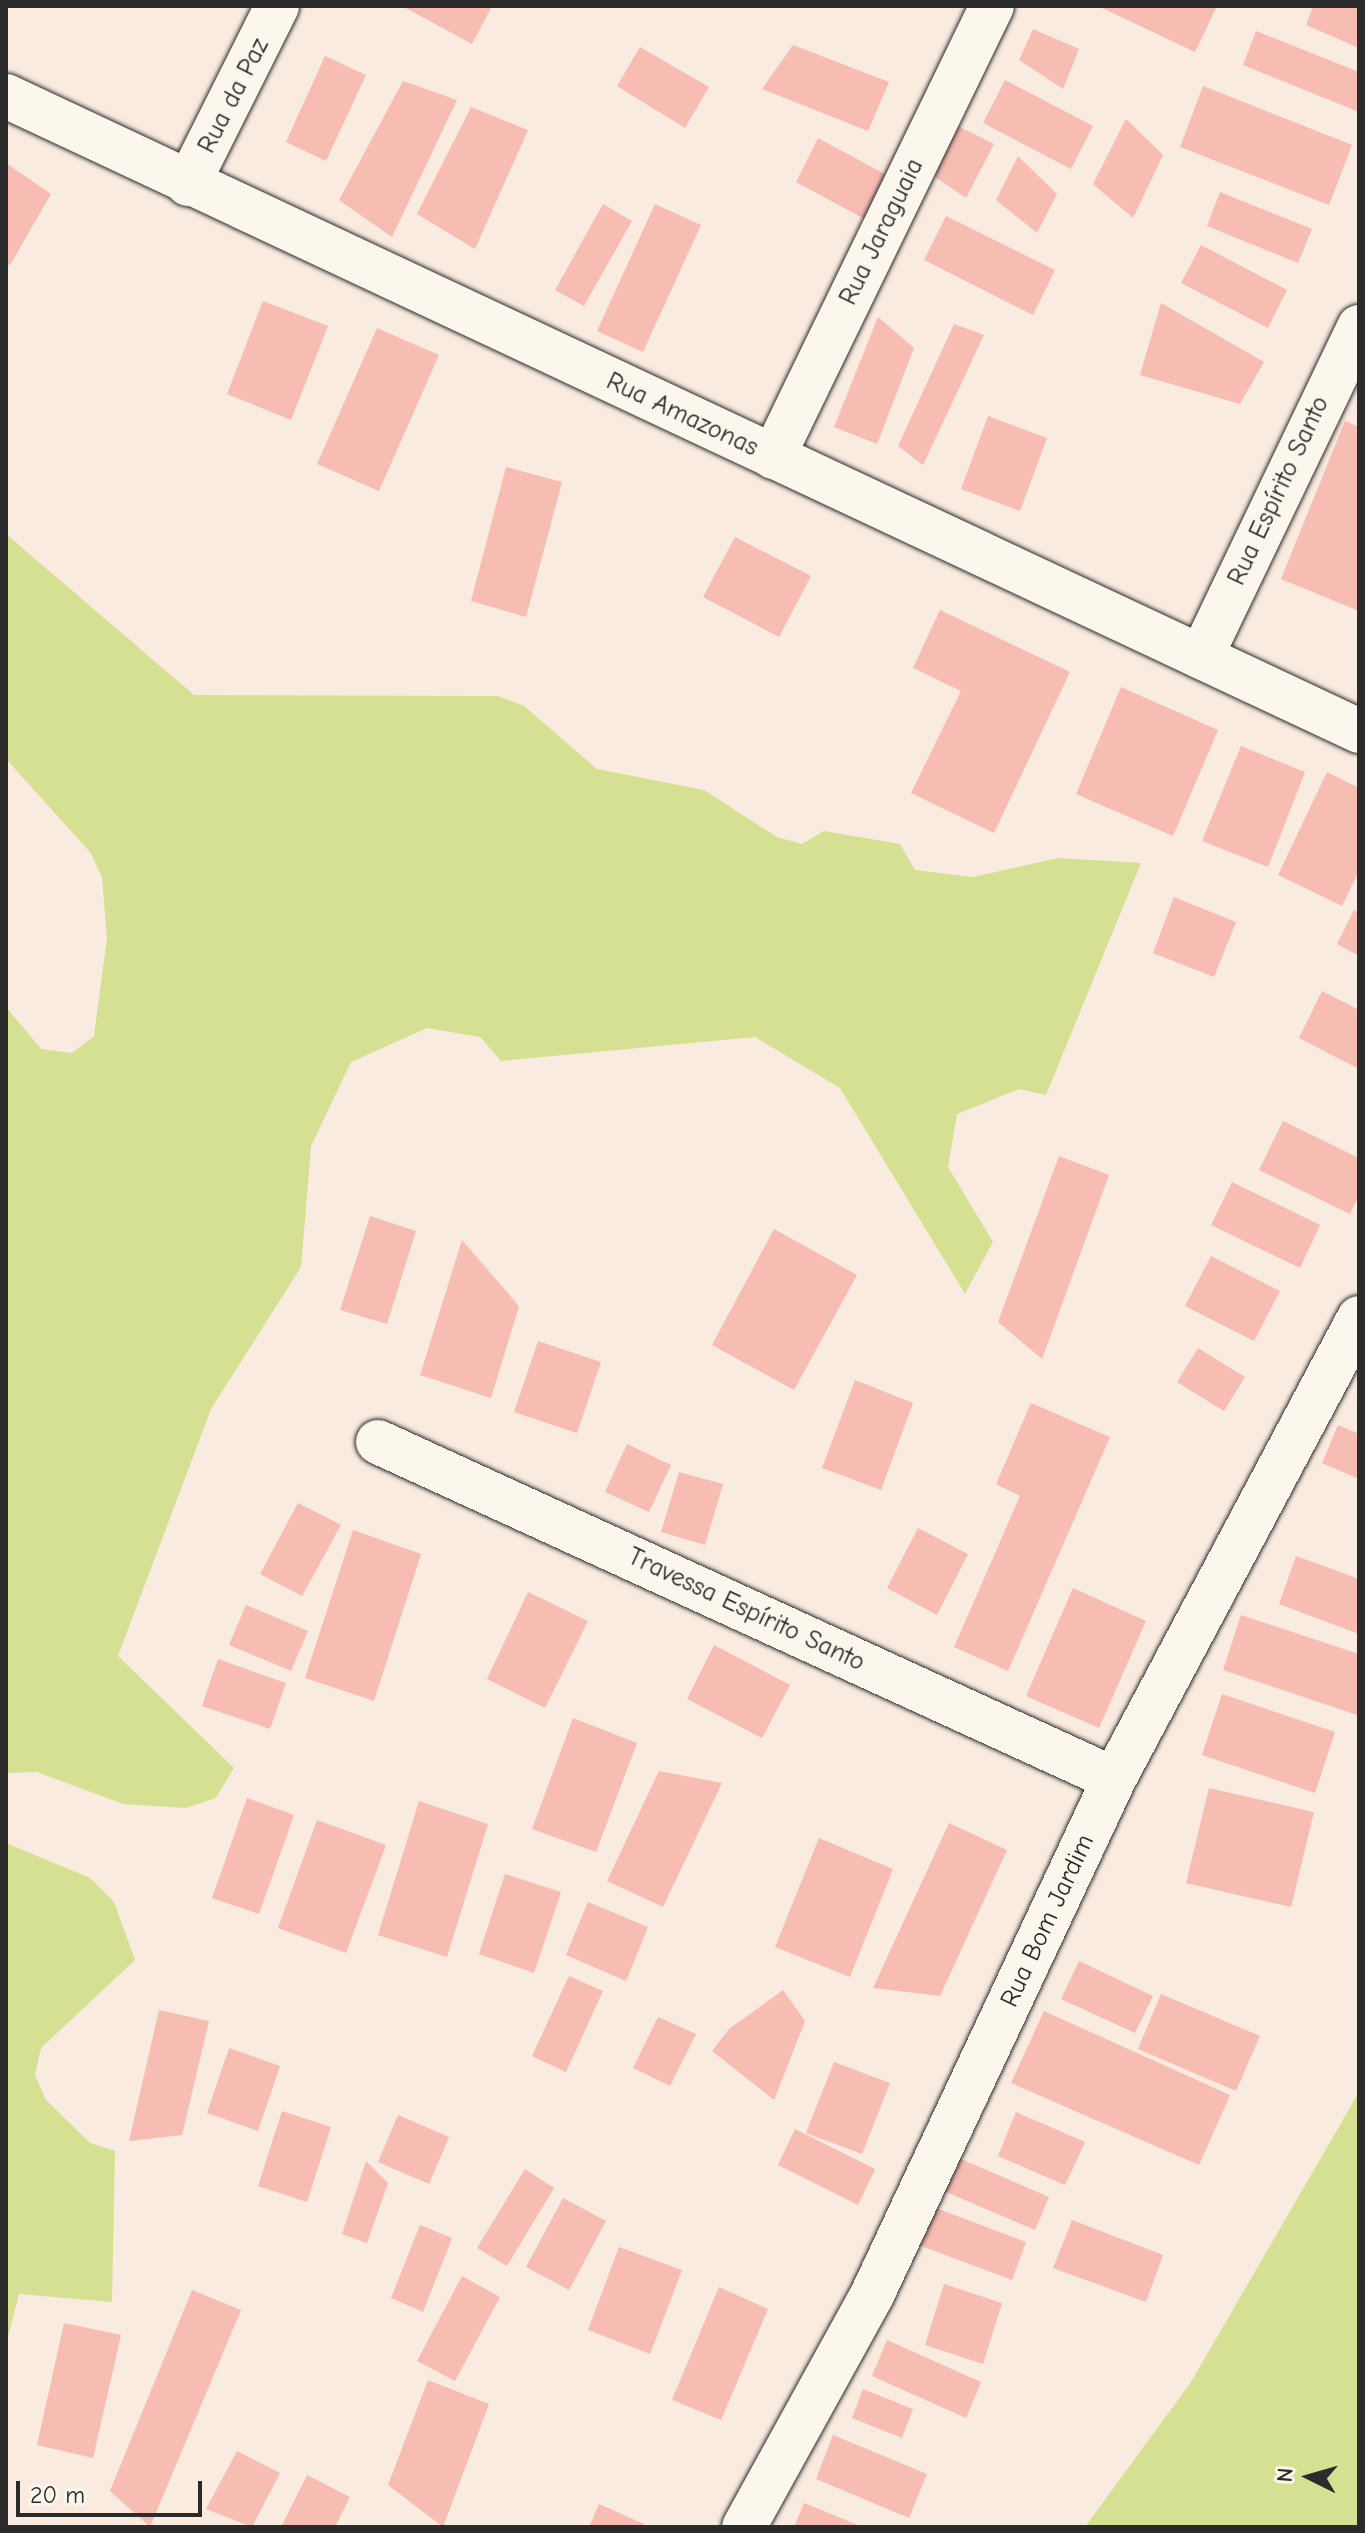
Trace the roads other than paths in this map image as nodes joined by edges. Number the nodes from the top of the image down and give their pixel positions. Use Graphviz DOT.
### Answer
graph roads {
  1 [pos="277,6"];
  2 [pos="992,6"];
  3 [pos="6,96"];
  4 [pos="188,184"];
  5 [pos="1359,327"];
  6 [pos="773,457"];
  7 [pos="1201,657"];
  8 [pos="1359,731"];
  9 [pos="1359,1318"];
  10 [pos="378,1442"];
  11 [pos="1114,1779"];
  12 [pos="744,2527"];
  1 -- 4 [label="street, Rua da Paz"];
  2 -- 6 [label="street, Rua Jaraguaia"];
  3 -- 4 [label="street, Rua Amazonas"];
  4 -- 6 [label="street, Rua Amazonas"];
  5 -- 7 [label="street, Rua Espírito Santo"];
  6 -- 7 [label="street, Rua Amazonas"];
  7 -- 8 [label="street, Rua Amazonas"];
  9 -- 11 [label="street, Rua Bom Jardim"];
  10 -- 11 [label="street, Travessa Espírito Santo"];
  11 -- 12 [label="street, Rua Bom Jardim"];
}
